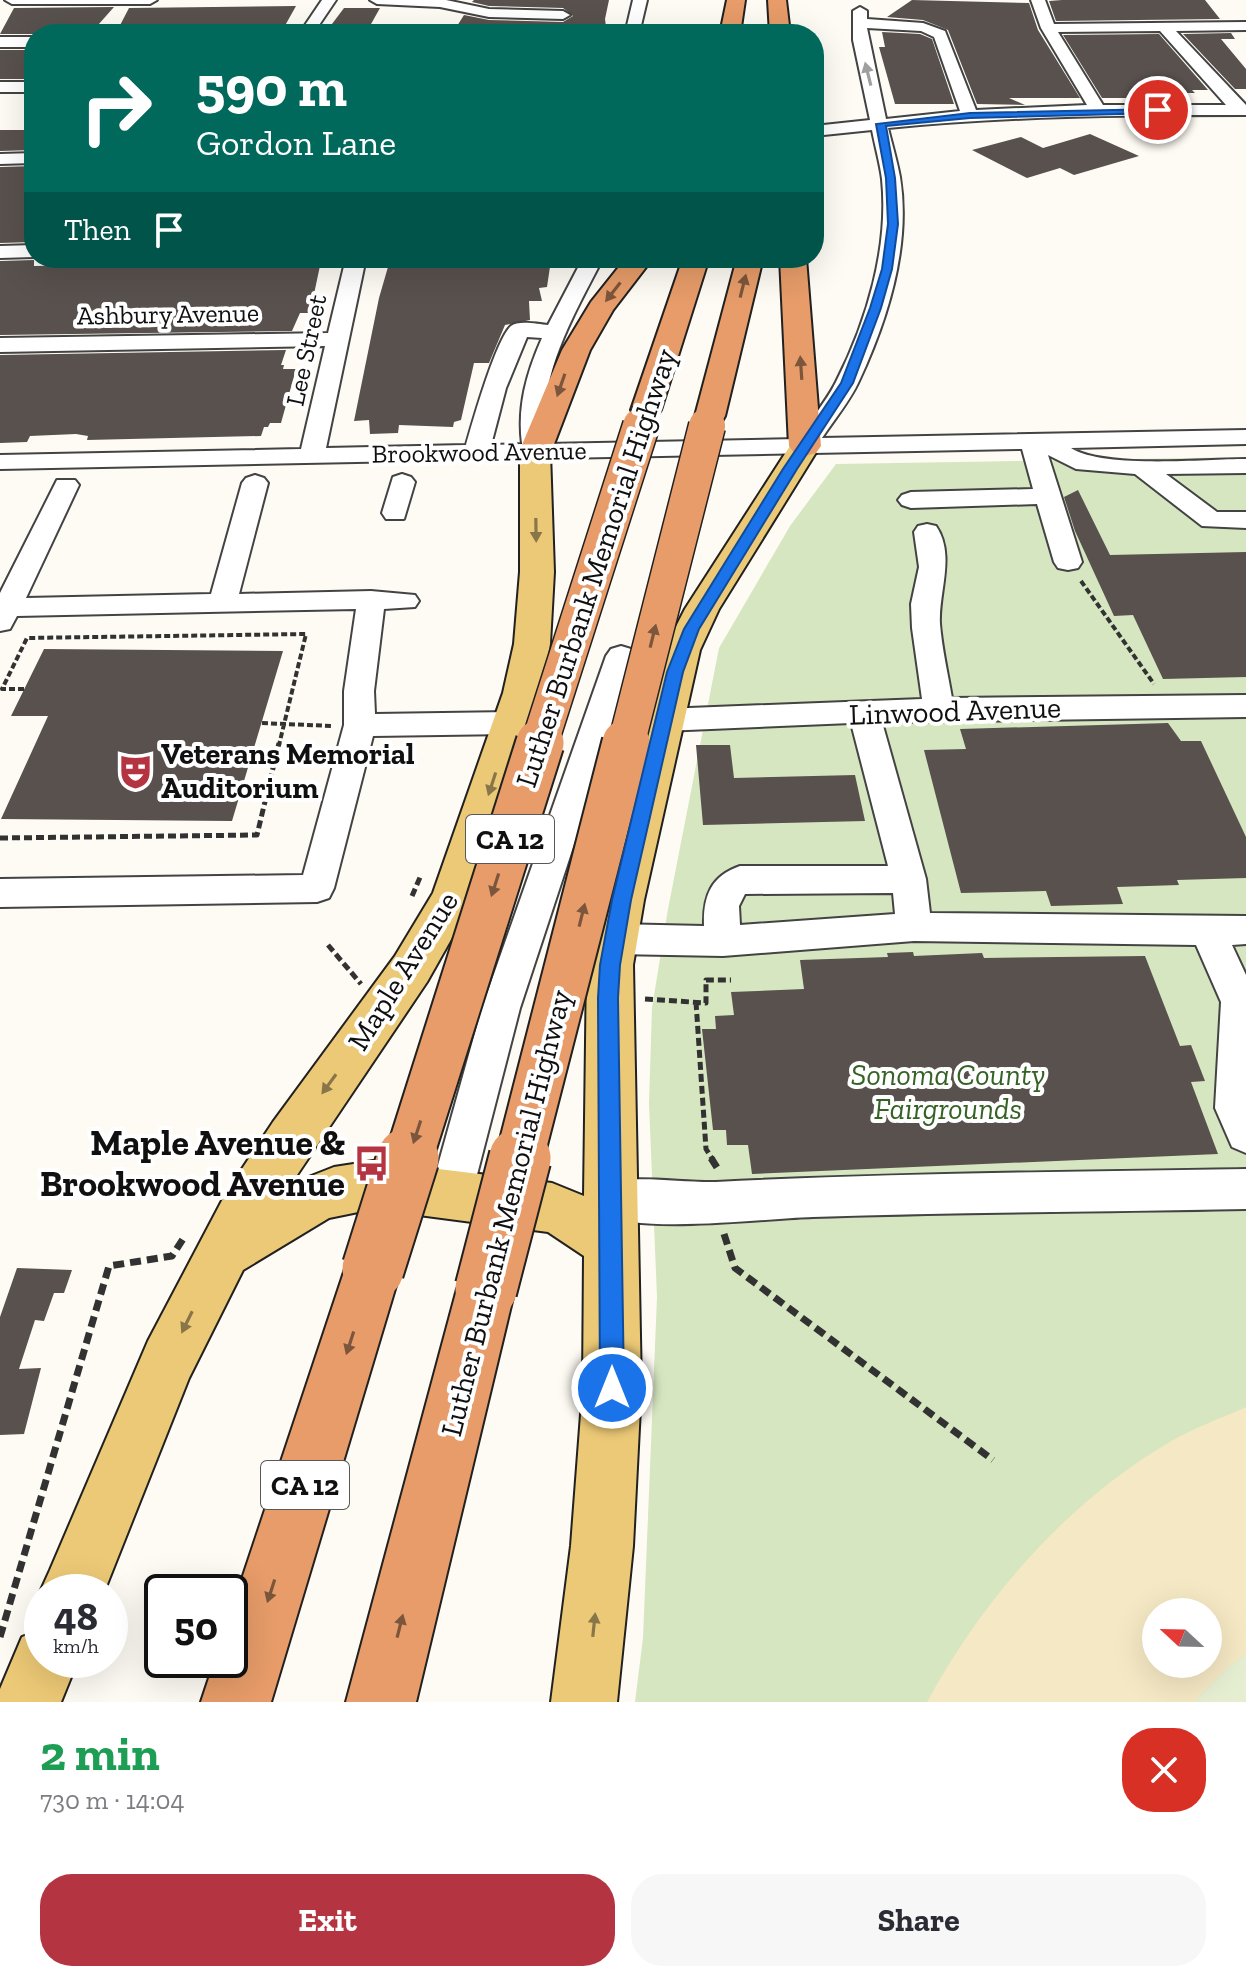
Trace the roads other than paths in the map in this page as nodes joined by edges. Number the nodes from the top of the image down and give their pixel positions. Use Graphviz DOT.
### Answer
graph roads {
  1 [pos="12,0"];
  2 [pos="150,0"];
  3 [pos="329,0"];
  4 [pos="377,0"];
  5 [pos="640,0"];
  6 [pos="736,0"];
  7 [pos="777,0"];
  8 [pos="1038,0"];
  9 [pos="442,1"];
  10 [pos="863,11"];
  11 [pos="563,15"];
  12 [pos="313,24"];
  13 [pos="633,24"];
  14 [pos="732,24"];
  15 [pos="740,24"];
  16 [pos="779,24"];
  17 [pos="1246,26"];
  18 [pos="1164,27"];
  19 [pos="1048,28"];
  20 [pos="0,42"];
  21 [pos="24,42"];
  22 [pos="0,87"];
  23 [pos="24,87"];
  24 [pos="1098,110"];
  25 [pos="1242,110"];
  26 [pos="970,115"];
  27 [pos="869,125"];
  28 [pos="824,130"];
  29 [pos="24,158"];
  30 [pos="0,159"];
  31 [pos="24,251"];
  32 [pos="0,252"];
  33 [pos="354,268"];
  34 [pos="588,268"];
  35 [pos="632,268"];
  36 [pos="693,268"];
  37 [pos="747,268"];
  38 [pos="794,268"];
  39 [pos="557,332"];
  40 [pos="337,339"];
  41 [pos="0,345"];
  42 [pos="493,393"];
  43 [pos="534,396"];
  44 [pos="1246,437"];
  45 [pos="1038,441"];
  46 [pos="805,446"];
  47 [pos="535,452"];
  48 [pos="476,453"];
  49 [pos="312,455"];
  50 [pos="0,462"];
  51 [pos="1246,466"];
  52 [pos="1142,468"];
  53 [pos="402,482"];
  54 [pos="255,483"];
  55 [pos="66,485"];
  56 [pos="1048,496"];
  57 [pos="911,500"];
  58 [pos="395,513"];
  59 [pos="1246,520"];
  60 [pos="927,532"];
  61 [pos="1068,562"];
  62 [pos="6,599"];
  63 [pos="371,600"];
  64 [pos="405,601"];
  65 [pos="223,603"];
  66 [pos="621,656"];
  67 [pos="1246,706"];
  68 [pos="939,709"];
  69 [pos="864,713"];
  70 [pos="664,720"];
  71 [pos="512,723"];
  72 [pos="347,726"];
  73 [pos="909,879"];
  74 [pos="0,893"];
  75 [pos="914,927"];
  76 [pos="1246,930"];
  77 [pos="1207,931"];
  78 [pos="723,941"];
  79 [pos="612,952"];
  80 [pos="519,957"];
  81 [pos="1243,1005"];
  82 [pos="1246,1134"];
  83 [pos="1246,1189"];
  84 [pos="451,1194"];
  85 [pos="610,1222"];
  86 [pos="223,1253"];
  87 [pos="79,1574"];
  88 [pos="38,1678"];
  89 [pos="28,1702"];
  90 [pos="236,1702"];
  91 [pos="381,1702"];
  92 [pos="584,1702"];
  1 -- 2 [label="street"];
  3 -- 12 [label="street"];
  4 -- 9 [label="street"];
  5 -- 13 [label="street"];
  6 -- 14 [label="highway"];
  6 -- 15 [label="highway"];
  7 -- 16 [label="highway"];
  8 -- 19 [label="street"];
  9 -- 11 [label="street"];
  10 -- 26 [label="street"];
  27 -- 10 [label="street, one-way"];
  10 -- 27 [label="street"];
  17 -- 18 [label="street"];
  18 -- 19 [label="street"];
  18 -- 25 [label="street"];
  19 -- 24 [label="street"];
  20 -- 21 [label="street"];
  22 -- 23 [label="street"];
  24 -- 25 [label="street"];
  24 -- 26 [label="street"];
  26 -- 27 [label="street"];
  27 -- 28 [label="street"];
  27 -- 46 [label="street"];
  29 -- 30 [label="street"];
  31 -- 32 [label="street"];
  33 -- 40 [label="street, Lee Street"];
  34 -- 39 [label="street, Maple Avenue"];
  35 -- 47 [label="highway, one-way"];
  36 -- 90 [label="highway, Luther Burbank Memorial Highway / CA 12, one-way, bridge"];
  91 -- 37 [label="highway, Luther Burbank Memorial Highway / CA 12, one-way, bridge"];
  46 -- 38 [label="highway, one-way"];
  39 -- 42 [label="street"];
  39 -- 43 [label="street, Maple Avenue"];
  40 -- 41 [label="street, Ashbury Avenue"];
  40 -- 49 [label="street, Lee Street"];
  42 -- 43 [label="street"];
  42 -- 48 [label="street"];
  43 -- 47 [label="street, Maple Avenue"];
  44 -- 45 [label="street, Brookwood Avenue"];
  45 -- 46 [label="street, Brookwood Avenue"];
  45 -- 52 [label="street"];
  45 -- 56 [label="street"];
  46 -- 47 [label="street, Brookwood Avenue"];
  46 -- 70 [label="main road"];
  47 -- 48 [label="street, Brookwood Avenue"];
  47 -- 71 [label="main road, Maple Avenue, one-way"];
  48 -- 49 [label="street, Brookwood Avenue"];
  49 -- 50 [label="street, Brookwood Avenue"];
  51 -- 52 [label="street"];
  52 -- 59 [label="street"];
  53 -- 58 [label="street"];
  54 -- 65 [label="street"];
  55 -- 62 [label="street"];
  56 -- 57 [label="street"];
  56 -- 61 [label="street"];
  60 -- 68 [label="street"];
  62 -- 65 [label="street"];
  63 -- 64 [label="street"];
  63 -- 65 [label="street"];
  63 -- 72 [label="street"];
  66 -- 80 [label="street"];
  67 -- 68 [label="street, Linwood Avenue"];
  68 -- 69 [label="street, Linwood Avenue"];
  69 -- 70 [label="street, Linwood Avenue"];
  69 -- 73 [label="street"];
  70 -- 79 [label="main road"];
  71 -- 72 [label="street"];
  71 -- 86 [label="main road, Maple Avenue, one-way"];
  72 -- 74 [label="street"];
  73 -- 75 [label="street"];
  73 -- 78 [label="street"];
  75 -- 77 [label="street"];
  75 -- 78 [label="street"];
  76 -- 77 [label="street"];
  77 -- 81 [label="street"];
  78 -- 79 [label="street"];
  79 -- 80 [label="street"];
  79 -- 85 [label="main road"];
  80 -- 84 [label="street"];
  81 -- 82 [label="street"];
  83 -- 85 [label="street"];
  84 -- 85 [label="main road"];
  84 -- 86 [label="main road"];
  92 -- 85 [label="main road, one-way"];
  86 -- 87 [label="main road, Maple Avenue, one-way"];
  88 -- 89 [label="main road"];
}
